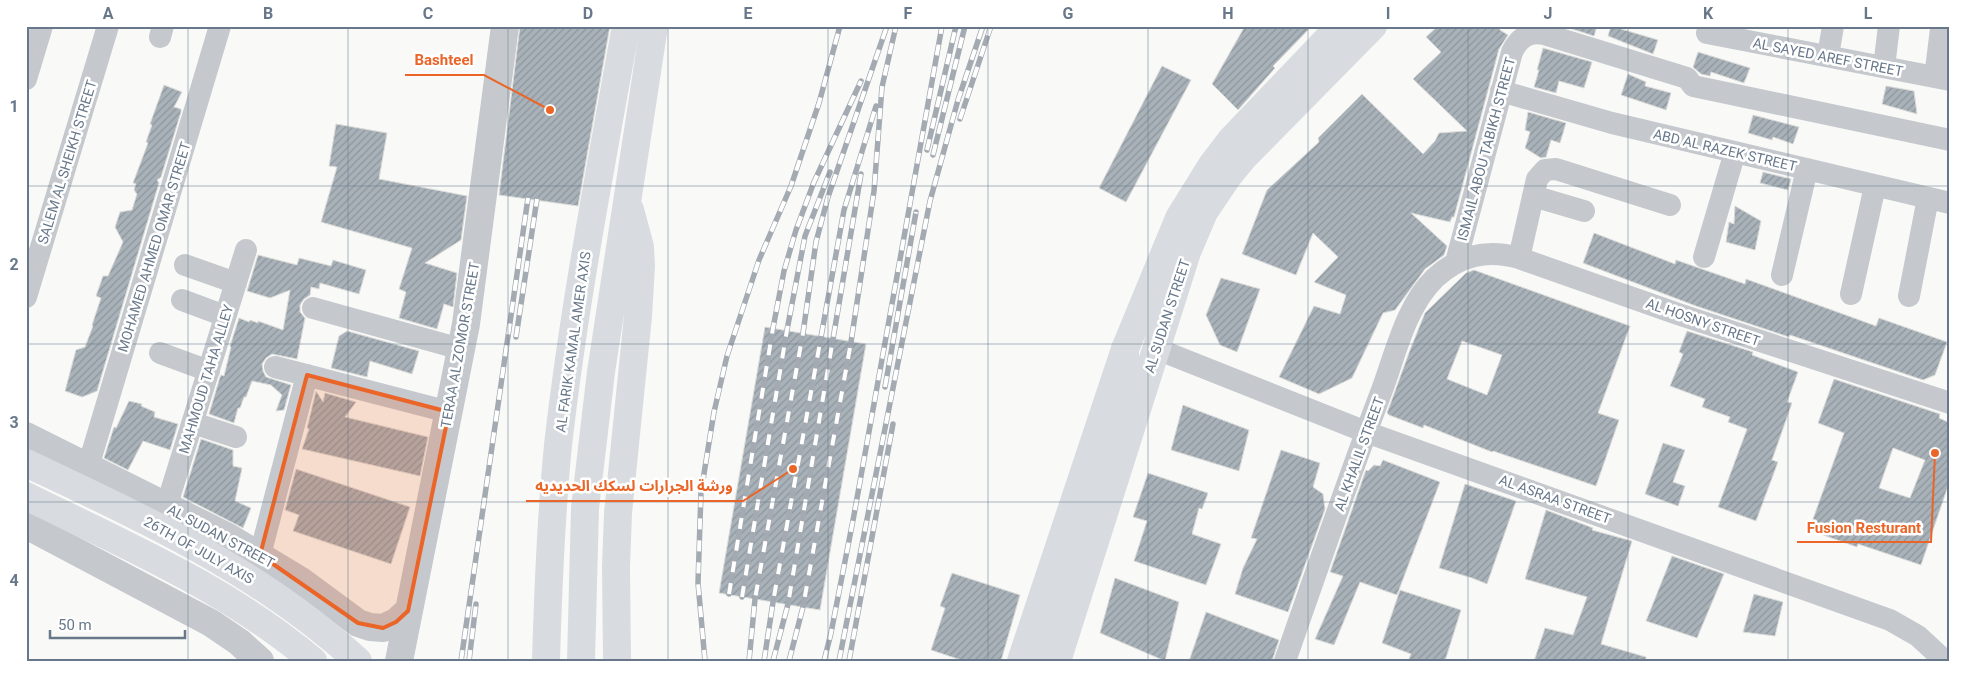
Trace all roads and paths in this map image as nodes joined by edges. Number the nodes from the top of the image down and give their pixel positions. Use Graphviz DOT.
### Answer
graph roads {
  1 [pos="42,26"];
  2 [pos="108,26"];
  3 [pos="220,26"];
  4 [pos="505,26"];
  5 [pos="626,26"];
  6 [pos="654,26"];
  7 [pos="1340,26"];
  8 [pos="1373,26"];
  9 [pos="1833,26"];
  10 [pos="1890,26"];
  11 [pos="1941,29"];
  12 [pos="1707,33"];
  13 [pos="1767,35"];
  14 [pos="1828,56"];
  15 [pos="1884,67"];
  16 [pos="26,79"];
  17 [pos="1942,79"];
  18 [pos="1501,91"];
  19 [pos="1950,140"];
  20 [pos="1735,152"];
  21 [pos="1808,170"];
  22 [pos="1875,186"];
  23 [pos="1533,196"];
  24 [pos="627,199"];
  25 [pos="1939,200"];
  26 [pos="1670,205"];
  27 [pos="1584,211"];
  28 [pos="246,250"];
  29 [pos="1704,257"];
  30 [pos="1519,258"];
  31 [pos="1456,262"];
  32 [pos="197,263"];
  33 [pos="1782,275"];
  34 [pos="236,282"];
  35 [pos="1851,294"];
  36 [pos="1909,296"];
  37 [pos="26,297"];
  38 [pos="182,300"];
  39 [pos="313,308"];
  40 [pos="225,316"];
  41 [pos="461,349"];
  42 [pos="1157,349"];
  43 [pos="1125,350"];
  44 [pos="160,353"];
  45 [pos="275,367"];
  46 [pos="209,371"];
  47 [pos="307,375"];
  48 [pos="1950,403"];
  49 [pos="449,412"];
  50 [pos="193,423"];
  51 [pos="1366,432"];
  52 [pos="26,436"];
  53 [pos="236,437"];
  54 [pos="26,463"];
  55 [pos="88,467"];
  56 [pos="26,496"];
  57 [pos="164,517"];
  58 [pos="26,525"];
  59 [pos="260,555"];
  60 [pos="408,611"];
  61 [pos="358,623"];
  62 [pos="260,661"];
  63 [pos="313,661"];
  64 [pos="358,661"];
  65 [pos="370,661"];
  66 [pos="399,661"];
  67 [pos="546,661"];
  68 [pos="581,661"];
  69 [pos="617,661"];
  70 [pos="1021,661"];
  71 [pos="1036,661"];
  72 [pos="1057,661"];
  73 [pos="1285,661"];
  74 [pos="1946,661"];
  1 -- 16 [label="street"];
  2 -- 37 [label="street, SALEM AL SHEIKH STREET"];
  3 -- 55 [label="street, MOHAMED AHMED OMAR STREET"];
  4 -- 41 [label="street, TERAA AL ZOMOR STREET"];
  5 -- 67 [label="main road, AL FARIK KAMAL AMER AXIS"];
  6 -- 24 [label="main road"];
  7 -- 43 [label="main road, AL SUDAN STREET"];
  8 -- 42 [label="main road, AL SUDAN STREET"];
  9 -- 14 [label="street"];
  10 -- 15 [label="street"];
  11 -- 17 [label="street"];
  12 -- 13 [label="street, AL SAYED AREF STREET"];
  13 -- 14 [label="street, AL SAYED AREF STREET"];
  14 -- 15 [label="street, AL SAYED AREF STREET"];
  15 -- 17 [label="street, AL SAYED AREF STREET"];
  18 -- 19 [label="street, ISMAIL ABOU TABIKH STREET"];
  18 -- 20 [label="street, ABD AL RAZEK STREET"];
  18 -- 31 [label="street, ISMAIL ABOU TABIKH STREET"];
  20 -- 21 [label="street, ABD AL RAZEK STREET"];
  20 -- 29 [label="street"];
  21 -- 22 [label="street, ABD AL RAZEK STREET"];
  21 -- 33 [label="street"];
  22 -- 25 [label="street, ABD AL RAZEK STREET"];
  22 -- 35 [label="street"];
  23 -- 26 [label="street"];
  23 -- 27 [label="street"];
  23 -- 30 [label="street"];
  24 -- 68 [label="main road"];
  24 -- 69 [label="main road"];
  25 -- 36 [label="street"];
  28 -- 34 [label="street, MAHMOUD TAHA ALLEY"];
  30 -- 31 [label="street, AL HOSNY STREET"];
  30 -- 48 [label="street, AL HOSNY STREET"];
  31 -- 51 [label="street, AL KHALIL STREET"];
  32 -- 34 [label="street"];
  34 -- 40 [label="street, MAHMOUD TAHA ALLEY"];
  38 -- 40 [label="street"];
  39 -- 41 [label="street"];
  40 -- 46 [label="street, MAHMOUD TAHA ALLEY"];
  41 -- 49 [label="street, TERAA AL ZOMOR STREET"];
  42 -- 51 [label="street, AL ASRAA STREET"];
  42 -- 72 [label="main road, AL SUDAN STREET"];
  43 -- 70 [label="main road, AL SUDAN STREET"];
  43 -- 71 [label="main road"];
  44 -- 46 [label="street"];
  45 -- 47 [label="street"];
  46 -- 50 [label="street, MAHMOUD TAHA ALLEY"];
  47 -- 49 [label="street"];
  47 -- 59 [label="street"];
  49 -- 60 [label="street, TERAA AL ZOMOR STREET"];
  50 -- 53 [label="street"];
  50 -- 57 [label="street, MAHMOUD TAHA ALLEY"];
  51 -- 73 [label="street, AL KHALIL STREET"];
  51 -- 74 [label="street, AL ASRAA STREET"];
  52 -- 55 [label="street, AL SUDAN STREET"];
  54 -- 57 [label="main road, 26TH OF JULY AXIS"];
  55 -- 57 [label="street, AL SUDAN STREET"];
  56 -- 63 [label="main road, 26TH OF JULY AXIS"];
  57 -- 59 [label="street, AL SUDAN STREET"];
  57 -- 64 [label="main road, 26TH OF JULY AXIS"];
  58 -- 62 [label="street"];
  59 -- 61 [label="street, AL SUDAN STREET"];
  60 -- 61 [label="street, AL SUDAN STREET"];
  60 -- 66 [label="street, TERAA AL ZOMOR STREET"];
  61 -- 65 [label="street"];
}
